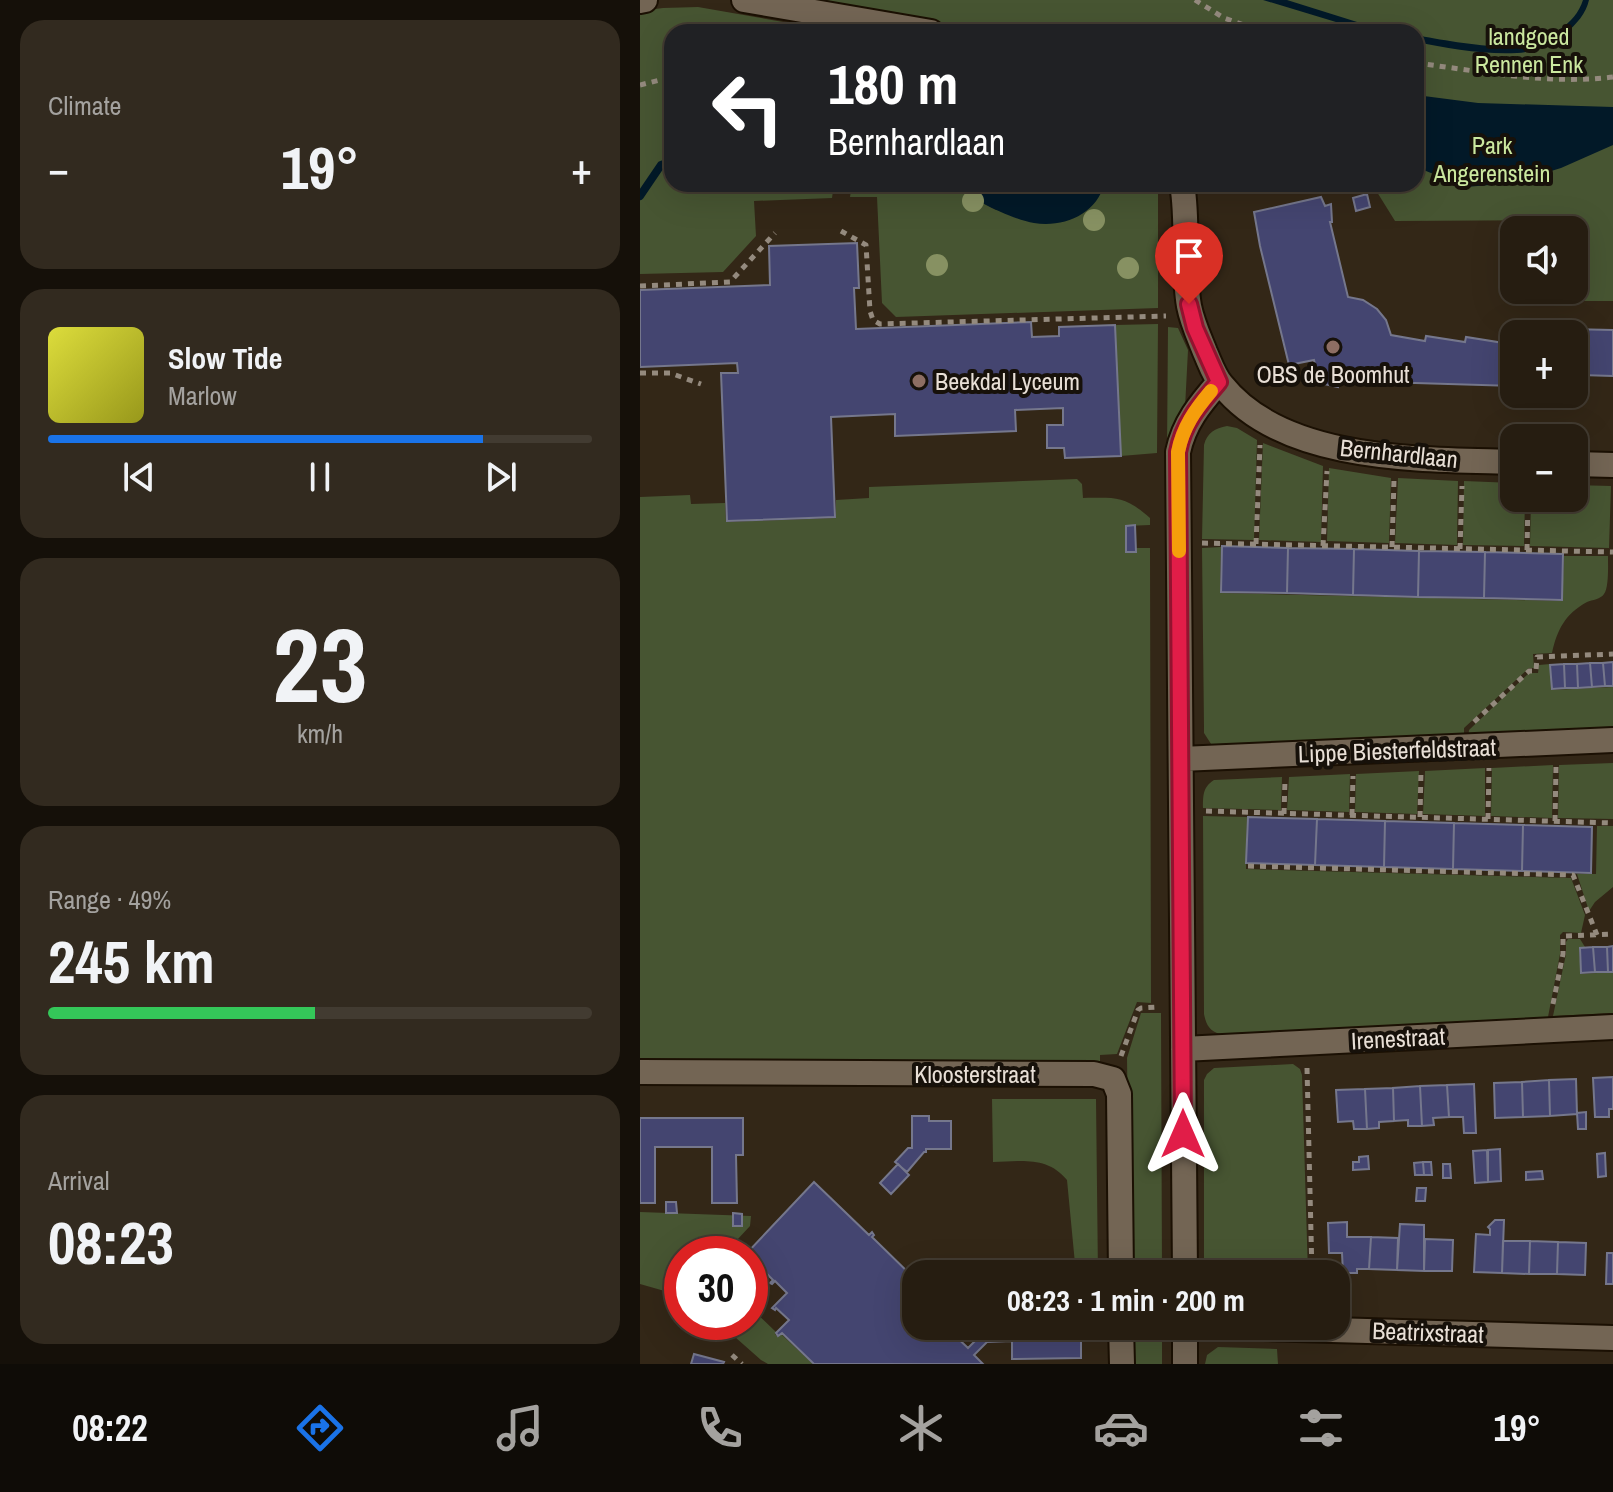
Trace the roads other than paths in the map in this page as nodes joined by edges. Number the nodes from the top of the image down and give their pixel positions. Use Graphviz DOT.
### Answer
graph roads {
  1 [pos="744,0"];
  2 [pos="884,24"];
  3 [pos="1182,192"];
  4 [pos="1219,382"];
  5 [pos="1500,461"];
  6 [pos="1588,464"];
  7 [pos="1613,465"];
  8 [pos="1613,740"];
  9 [pos="1181,759"];
  10 [pos="1613,1027"];
  11 [pos="1183,1049"];
  12 [pos="640,1072"];
  13 [pos="1121,1260"];
  14 [pos="1185,1260"];
  15 [pos="1350,1330"];
  16 [pos="1613,1338"];
  17 [pos="1121,1340"];
  18 [pos="1185,1340"];
  19 [pos="1122,1364"];
  20 [pos="1185,1364"];
  1 -- 2 [label="street"];
  3 -- 4 [label="street, Bernhardlaan"];
  4 -- 5 [label="street, Bernhardlaan"];
  4 -- 9 [label="street"];
  6 -- 7 [label="street"];
  8 -- 9 [label="street, Lippe Biesterfeldstraat"];
  9 -- 11 [label="street"];
  10 -- 11 [label="street, Irenestraat"];
  11 -- 14 [label="street"];
  12 -- 13 [label="street, Kloosterstraat"];
  15 -- 16 [label="street, Beatrixstraat"];
  17 -- 19 [label="street"];
  18 -- 20 [label="street"];
}
